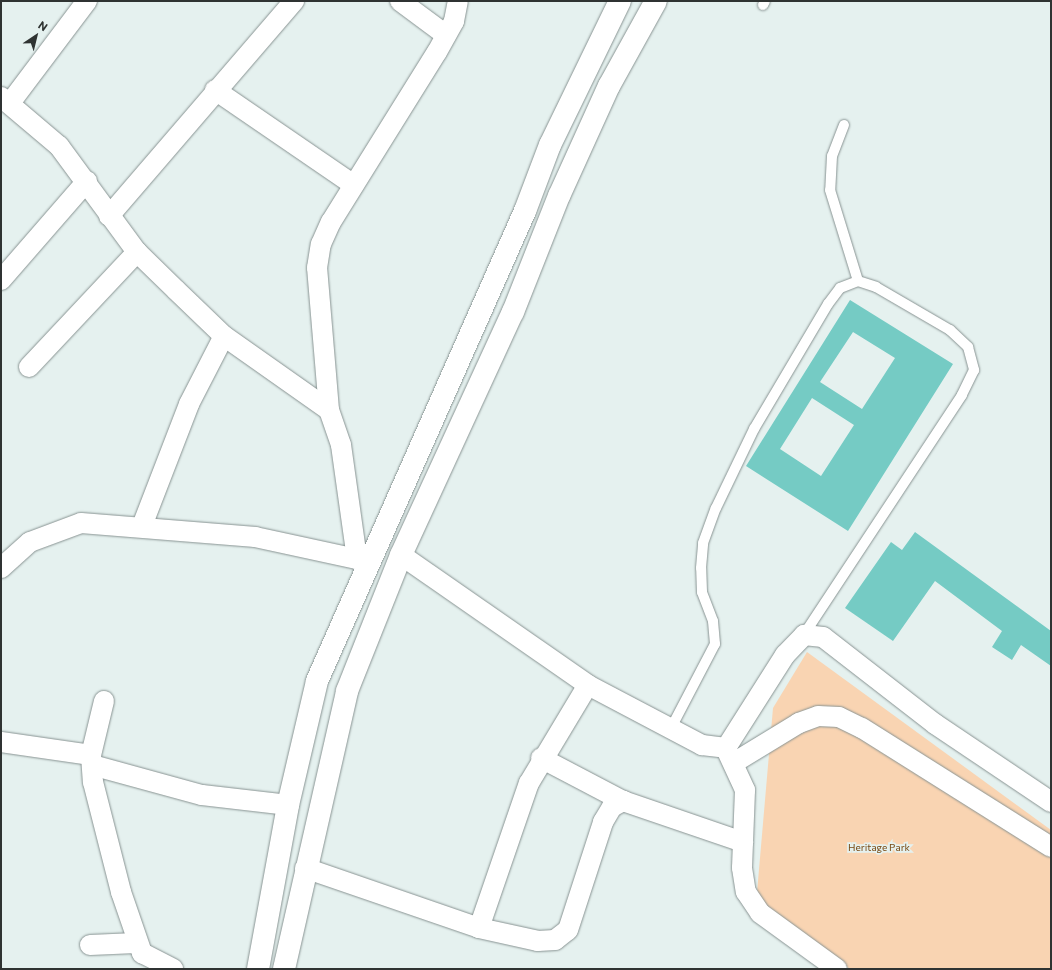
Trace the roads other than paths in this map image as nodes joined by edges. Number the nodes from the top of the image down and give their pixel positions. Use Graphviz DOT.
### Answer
graph roads {
  1 [pos="87,1"];
  2 [pos="294,1"];
  3 [pos="400,1"];
  4 [pos="458,1"];
  5 [pos="620,1"];
  6 [pos="656,1"];
  7 [pos="446,35"];
  8 [pos="215,90"];
  9 [pos="5,100"];
  10 [pos="844,125"];
  11 [pos="87,181"];
  12 [pos="354,185"];
  13 [pos="108,216"];
  14 [pos="137,252"];
  15 [pos="1,280"];
  16 [pos="858,281"];
  17 [pos="224,336"];
  18 [pos="29,367"];
  19 [pos="330,410"];
  20 [pos="142,526"];
  21 [pos="401,555"];
  22 [pos="363,561"];
  23 [pos="1,568"];
  24 [pos="804,635"];
  25 [pos="588,685"];
  26 [pos="104,701"];
  27 [pos="670,730"];
  28 [pos="1,742"];
  29 [pos="730,756"];
  30 [pos="541,758"];
  31 [pos="92,760"];
  32 [pos="624,801"];
  33 [pos="1051,802"];
  34 [pos="288,805"];
  35 [pos="743,842"];
  36 [pos="1051,847"];
  37 [pos="305,868"];
  38 [pos="479,928"];
  39 [pos="136,943"];
  40 [pos="90,945"];
  41 [pos="173,969"];
  42 [pos="258,969"];
  43 [pos="284,969"];
  44 [pos="837,969"];
  1 -- 9 [label="street"];
  2 -- 8 [label="street"];
  3 -- 7 [label="street"];
  4 -- 7 [label="street"];
  5 -- 22 [label="main road"];
  6 -- 21 [label="main road"];
  7 -- 12 [label="street"];
  8 -- 12 [label="street"];
  8 -- 13 [label="street"];
  9 -- 11 [label="street"];
  10 -- 16 [label="lane"];
  11 -- 13 [label="street"];
  11 -- 15 [label="street"];
  12 -- 19 [label="street"];
  13 -- 14 [label="street"];
  14 -- 17 [label="street"];
  14 -- 18 [label="street"];
  16 -- 24 [label="lane"];
  16 -- 27 [label="lane"];
  17 -- 19 [label="street"];
  17 -- 20 [label="street"];
  19 -- 22 [label="street"];
  20 -- 22 [label="street"];
  20 -- 23 [label="street"];
  21 -- 25 [label="street"];
  21 -- 37 [label="main road"];
  22 -- 34 [label="main road"];
  24 -- 29 [label="street"];
  24 -- 33 [label="street"];
  25 -- 27 [label="street"];
  25 -- 30 [label="street"];
  26 -- 31 [label="street"];
  27 -- 29 [label="street"];
  28 -- 31 [label="street"];
  29 -- 35 [label="street"];
  29 -- 36 [label="street"];
  30 -- 32 [label="street"];
  30 -- 38 [label="street"];
  31 -- 34 [label="street"];
  31 -- 39 [label="street"];
  32 -- 35 [label="street"];
  32 -- 38 [label="street"];
  34 -- 42 [label="main road"];
  35 -- 44 [label="street"];
  37 -- 38 [label="street"];
  37 -- 43 [label="main road"];
  39 -- 40 [label="street"];
  39 -- 41 [label="street"];
}
